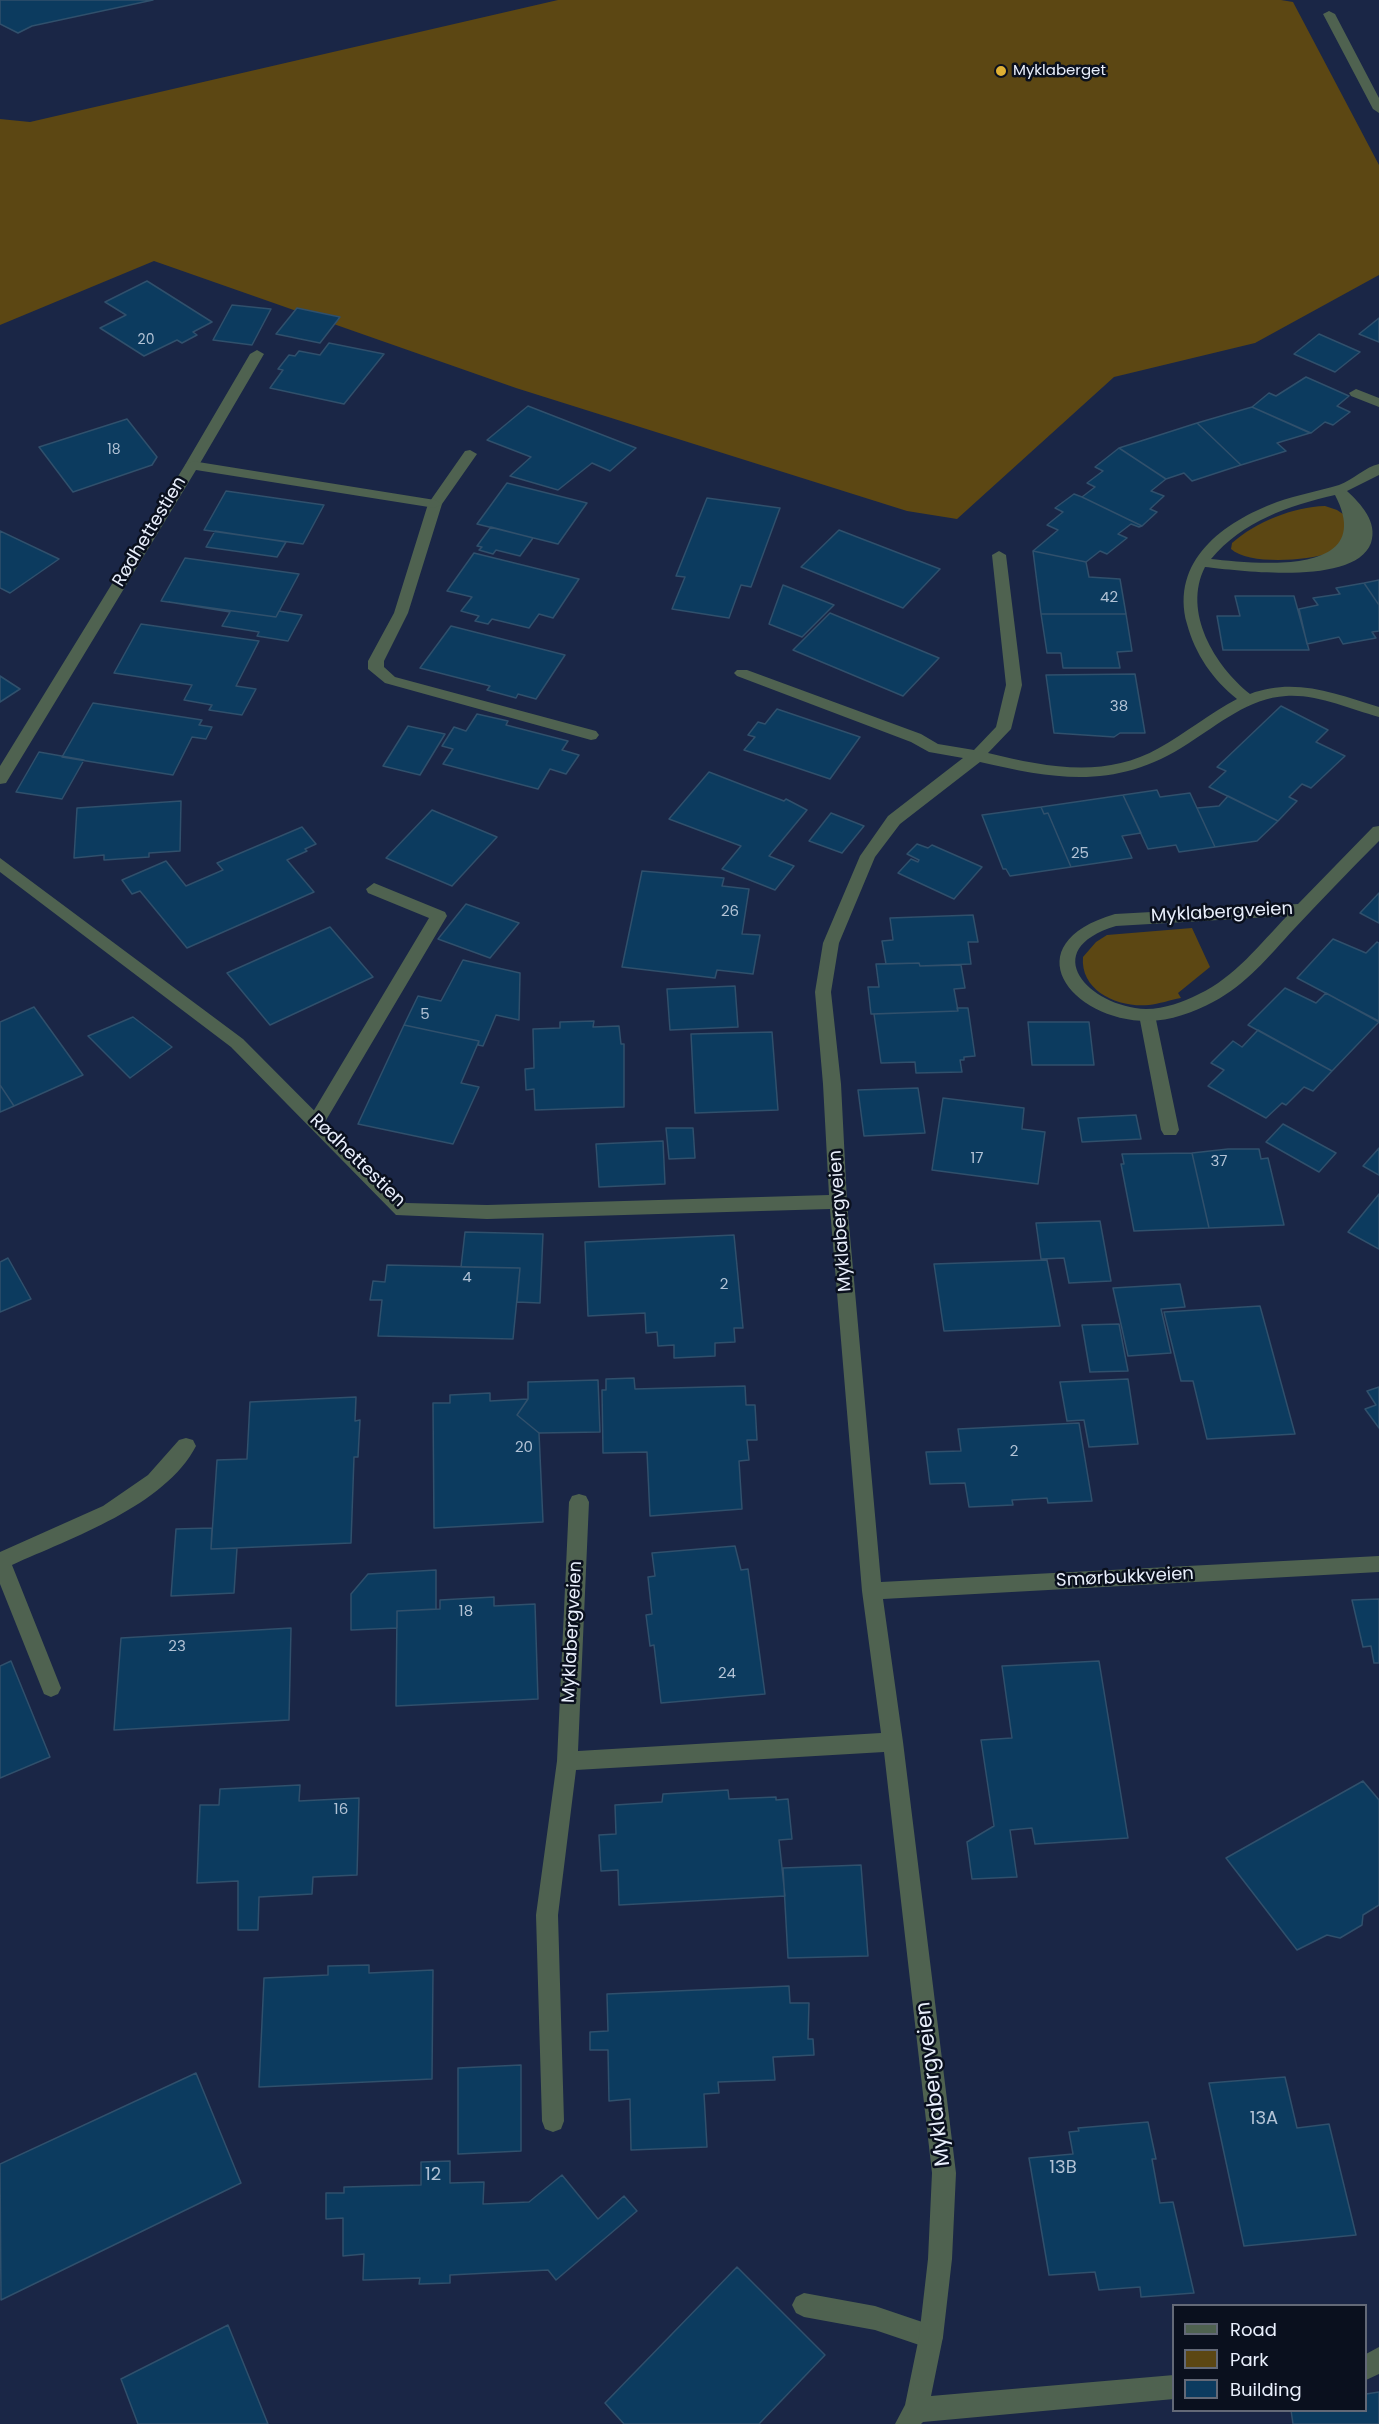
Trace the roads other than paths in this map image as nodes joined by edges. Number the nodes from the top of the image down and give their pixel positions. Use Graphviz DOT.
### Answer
graph roads {
  1 [pos="1329,14"];
  2 [pos="1379,109"];
  3 [pos="256,354"];
  4 [pos="1356,393"];
  5 [pos="1379,403"];
  6 [pos="470,454"];
  7 [pos="192,465"];
  8 [pos="1379,468"];
  9 [pos="1339,491"];
  10 [pos="435,504"];
  11 [pos="999,555"];
  12 [pos="1200,562"];
  13 [pos="742,673"];
  14 [pos="1248,700"];
  15 [pos="1379,712"];
  16 [pos="591,735"];
  17 [pos="977,756"];
  18 [pos="0,779"];
  19 [pos="1379,831"];
  20 [pos="0,864"];
  21 [pos="374,889"];
  22 [pos="1303,909"];
  23 [pos="1147,1015"];
  24 [pos="316,1122"];
  25 [pos="1170,1130"];
  26 [pos="838,1202"];
  27 [pos="186,1446"];
  28 [pos="579,1502"];
  29 [pos="1,1561"];
  30 [pos="1379,1564"];
  31 [pos="872,1591"];
  32 [pos="51,1688"];
  33 [pos="893,1742"];
  34 [pos="567,1761"];
  35 [pos="553,2121"];
  36 [pos="804,2305"];
  37 [pos="931,2337"];
  38 [pos="1172,2387"];
  39 [pos="912,2417"];
  1 -- 2 [label="street"];
  3 -- 7 [label="street"];
  4 -- 5 [label="street"];
  6 -- 10 [label="street"];
  7 -- 10 [label="street, Rødhettestien"];
  7 -- 18 [label="street, Rødhettestien"];
  8 -- 9 [label="street"];
  9 -- 12 [label="street"];
  9 -- 12 [label="street"];
  10 -- 16 [label="street"];
  11 -- 17 [label="street, Myklabergveien"];
  12 -- 14 [label="street"];
  13 -- 17 [label="street"];
  14 -- 15 [label="street"];
  14 -- 17 [label="street"];
  17 -- 26 [label="street, Myklabergveien"];
  19 -- 22 [label="street, Myklabergveien"];
  20 -- 24 [label="street, Rødhettestien"];
  21 -- 24 [label="street"];
  22 -- 23 [label="street, Myklabergveien"];
  22 -- 23 [label="street, Myklabergveien"];
  23 -- 25 [label="street"];
  24 -- 26 [label="street, Rødhettestien"];
  26 -- 31 [label="street, Myklabergveien"];
  27 -- 29 [label="street"];
  28 -- 34 [label="street, Myklabergveien"];
  29 -- 32 [label="street"];
  30 -- 31 [label="street, Smørbukkveien"];
  31 -- 33 [label="street, Myklabergveien"];
  33 -- 34 [label="street"];
  33 -- 37 [label="street, Myklabergveien"];
  34 -- 35 [label="street, Myklabergveien"];
  36 -- 37 [label="street"];
  37 -- 39 [label="street, Myklabergveien"];
  38 -- 39 [label="street"];
}
